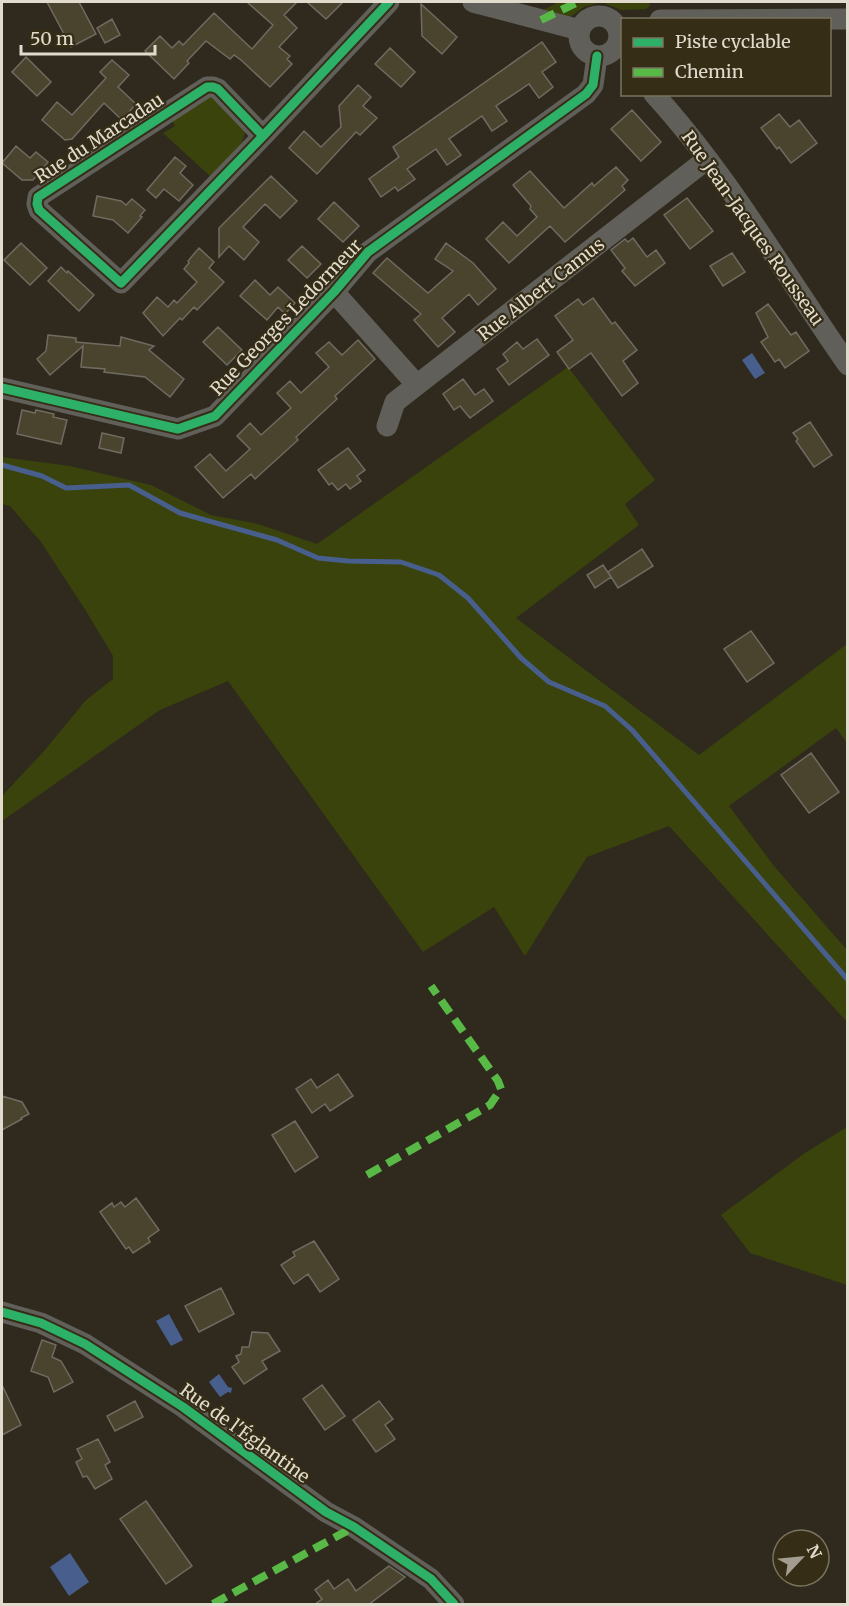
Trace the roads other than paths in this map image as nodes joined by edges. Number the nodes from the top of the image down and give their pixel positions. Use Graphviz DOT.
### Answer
graph roads {
  1 [pos="389,2"];
  2 [pos="472,2"];
  3 [pos="661,2"];
  4 [pos="662,18"];
  5 [pos="831,19"];
  6 [pos="848,19"];
  7 [pos="620,27"];
  8 [pos="580,30"];
  9 [pos="611,56"];
  10 [pos="656,96"];
  11 [pos="263,136"];
  12 [pos="706,160"];
  13 [pos="334,292"];
  14 [pos="848,365"];
  15 [pos="417,385"];
  16 [pos="2,388"];
  17 [pos="387,426"];
  18 [pos="2,1312"];
  19 [pos="454,1605"];
  1 -- 11 [label="street, Rue du Marcadau"];
  2 -- 8 [label="street"];
  3 -- 4 [label="street"];
  5 -- 6 [label="street"];
  7 -- 8 [label="street"];
  7 -- 9 [label="street"];
  8 -- 9 [label="street"];
  9 -- 13 [label="street, Rue Georges Ledormeur"];
  10 -- 12 [label="street, Rue Jean-Jacques Rousseau"];
  11 -- 11 [label="street, Rue du Marcadau"];
  12 -- 14 [label="street, Rue Jean-Jacques Rousseau"];
  12 -- 15 [label="street, Rue Albert Camus"];
  13 -- 15 [label="street, Rue Georges Ledormeur"];
  13 -- 16 [label="street, Rue Georges Ledormeur"];
  15 -- 17 [label="street, Rue Albert Camus"];
  18 -- 19 [label="street, Rue de l'Églantine"];
}
